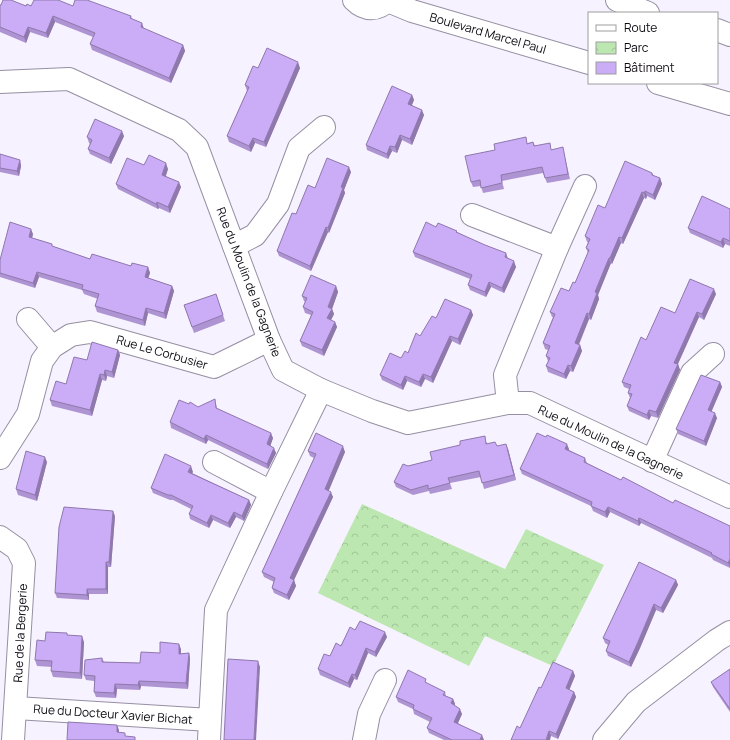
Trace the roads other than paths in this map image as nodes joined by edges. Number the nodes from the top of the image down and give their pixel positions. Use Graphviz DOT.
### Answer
graph roads {
  1 [pos="354,0"];
  2 [pos="388,0"];
  3 [pos="617,0"];
  4 [pos="646,12"];
  5 [pos="718,30"];
  6 [pos="730,35"];
  7 [pos="588,63"];
  8 [pos="0,82"];
  9 [pos="661,84"];
  10 [pos="730,104"];
  11 [pos="324,127"];
  12 [pos="585,186"];
  13 [pos="472,215"];
  14 [pos="234,246"];
  15 [pos="558,248"];
  16 [pos="28,319"];
  17 [pos="269,340"];
  18 [pos="52,347"];
  19 [pos="713,354"];
  20 [pos="321,390"];
  21 [pos="508,403"];
  22 [pos="0,458"];
  23 [pos="652,461"];
  24 [pos="214,462"];
  25 [pos="271,492"];
  26 [pos="730,497"];
  27 [pos="0,537"];
  28 [pos="730,632"];
  29 [pos="385,680"];
  30 [pos="16,708"];
  31 [pos="209,730"];
  32 [pos="14,740"];
  33 [pos="364,740"];
  34 [pos="604,740"];
  1 -- 2 [label="street"];
  2 -- 7 [label="street, Boulevard Marcel Paul"];
  3 -- 4 [label="street"];
  5 -- 6 [label="street"];
  8 -- 14 [label="street, Rue du Moulin de la Gagnerie"];
  9 -- 10 [label="street"];
  11 -- 14 [label="street"];
  12 -- 15 [label="street"];
  13 -- 15 [label="street"];
  14 -- 17 [label="street, Rue du Moulin de la Gagnerie"];
  15 -- 21 [label="street"];
  16 -- 18 [label="street"];
  17 -- 18 [label="street, Rue Le Corbusier"];
  17 -- 20 [label="street, Rue du Moulin de la Gagnerie"];
  18 -- 22 [label="street, Rue Le Corbusier"];
  19 -- 23 [label="street"];
  20 -- 21 [label="street, Rue du Moulin de la Gagnerie"];
  20 -- 25 [label="street, Rue du Docteur Xavier Bichat"];
  21 -- 23 [label="street, Rue du Moulin de la Gagnerie"];
  23 -- 26 [label="street, Rue du Moulin de la Gagnerie"];
  24 -- 25 [label="street"];
  25 -- 31 [label="street, Rue du Docteur Xavier Bichat"];
  27 -- 30 [label="street, Rue de la Bergerie"];
  28 -- 34 [label="street"];
  29 -- 33 [label="street"];
  30 -- 31 [label="street, Rue du Docteur Xavier Bichat"];
  30 -- 32 [label="street, Rue de la Bergerie"];
}
